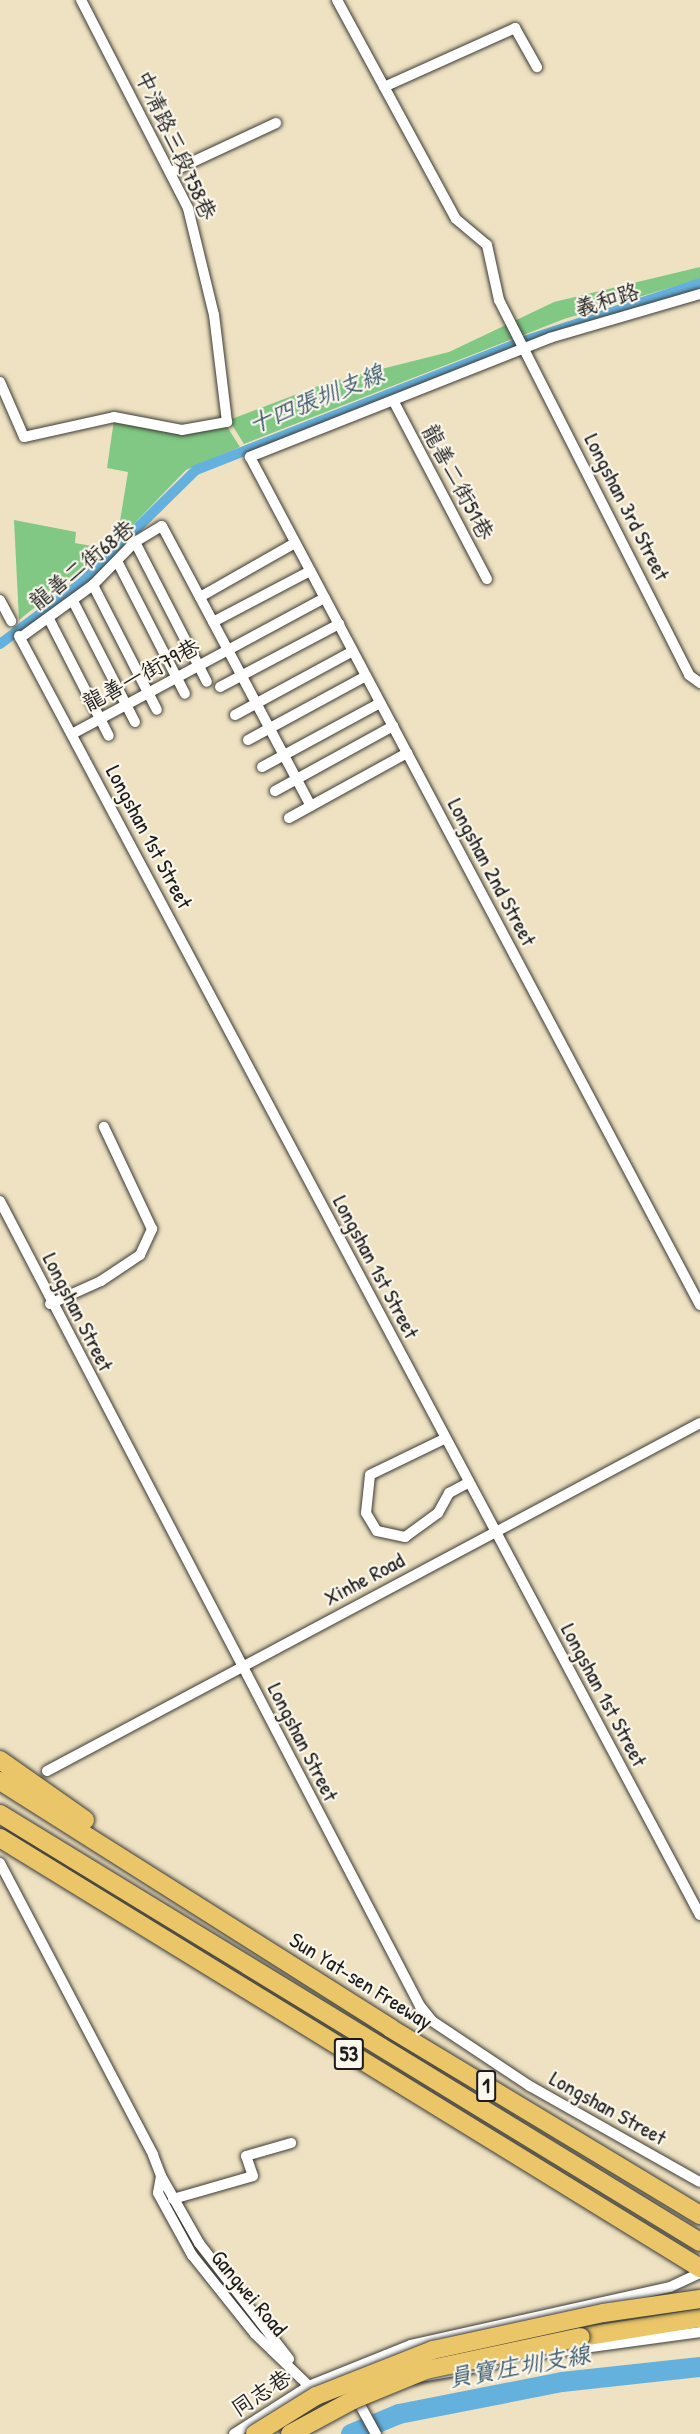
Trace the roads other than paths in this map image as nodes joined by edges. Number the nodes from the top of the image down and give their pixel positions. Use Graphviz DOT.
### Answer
graph roads {
  1 [pos="81,0"];
  2 [pos="337,0"];
  3 [pos="537,67"];
  4 [pos="384,87"];
  5 [pos="276,123"];
  6 [pos="171,172"];
  7 [pos="700,294"];
  8 [pos="525,347"];
  9 [pos="0,382"];
  10 [pos="394,402"];
  11 [pos="250,458"];
  12 [pos="135,542"];
  13 [pos="295,543"];
  14 [pos="117,561"];
  15 [pos="310,571"];
  16 [pos="487,579"];
  17 [pos="93,585"];
  18 [pos="200,597"];
  19 [pos="325,598"];
  20 [pos="0,600"];
  21 [pos="73,601"];
  22 [pos="50,619"];
  23 [pos="11,621"];
  24 [pos="213,622"];
  25 [pos="339,624"];
  26 [pos="20,637"];
  27 [pos="228,651"];
  28 [pos="353,651"];
  29 [pos="199,666"];
  30 [pos="242,676"];
  31 [pos="366,676"];
  32 [pos="177,678"];
  33 [pos="207,682"];
  34 [pos="700,683"];
  35 [pos="220,687"];
  36 [pos="149,693"];
  37 [pos="185,694"];
  38 [pos="256,703"];
  39 [pos="380,703"];
  40 [pos="126,705"];
  41 [pos="157,710"];
  42 [pos="235,715"];
  43 [pos="100,719"];
  44 [pos="135,722"];
  45 [pos="393,726"];
  46 [pos="270,728"];
  47 [pos="72,734"];
  48 [pos="109,736"];
  49 [pos="248,740"];
  50 [pos="407,753"];
  51 [pos="284,755"];
  52 [pos="262,767"];
  53 [pos="297,779"];
  54 [pos="275,791"];
  55 [pos="311,806"];
  56 [pos="289,818"];
  57 [pos="104,1127"];
  58 [pos="0,1201"];
  59 [pos="50,1304"];
  60 [pos="700,1305"];
  61 [pos="700,1424"];
  62 [pos="444,1439"];
  63 [pos="468,1483"];
  64 [pos="494,1532"];
  65 [pos="242,1666"];
  66 [pos="0,1760"];
  67 [pos="47,1771"];
  68 [pos="0,1781"];
  69 [pos="0,1814"];
  70 [pos="0,1838"];
  71 [pos="0,1863"];
  72 [pos="700,1915"];
  73 [pos="275,1954"];
  74 [pos="291,2143"];
  75 [pos="161,2176"];
  76 [pos="700,2182"];
  77 [pos="173,2199"];
  78 [pos="700,2215"];
  79 [pos="700,2242"];
  80 [pos="700,2273"];
  81 [pos="695,2275"];
  82 [pos="700,2299"];
  83 [pos="700,2318"];
  84 [pos="700,2332"];
  85 [pos="392,2355"];
  86 [pos="342,2373"];
  87 [pos="309,2385"];
  88 [pos="234,2434"];
  89 [pos="255,2434"];
  90 [pos="290,2434"];
  91 [pos="375,2434"];
  1 -- 6 [label="street, 中清路三段758巷"];
  2 -- 4 [label="street"];
  3 -- 4 [label="street"];
  4 -- 8 [label="street, Longshan 3rd Street"];
  5 -- 6 [label="street"];
  6 -- 9 [label="street, 中清路三段758巷"];
  7 -- 8 [label="street, 義和路"];
  8 -- 10 [label="street, 龍善二街51巷"];
  8 -- 34 [label="street, Longshan 3rd Street"];
  10 -- 11 [label="street, 龍善二街51巷"];
  10 -- 16 [label="street, 龍善二街51巷"];
  11 -- 13 [label="street, Longshan 2nd Street"];
  12 -- 14 [label="street, 龍善二街68巷"];
  12 -- 18 [label="street, 龍善二街68巷"];
  12 -- 29 [label="street"];
  13 -- 15 [label="street, Longshan 2nd Street"];
  13 -- 18 [label="street"];
  14 -- 17 [label="street, 龍善二街68巷"];
  14 -- 32 [label="street"];
  15 -- 19 [label="street, Longshan 2nd Street"];
  15 -- 24 [label="street"];
  17 -- 21 [label="street, 龍善二街68巷"];
  17 -- 36 [label="street"];
  18 -- 24 [label="street, 龍善二街68巷"];
  19 -- 25 [label="street, Longshan 2nd Street"];
  19 -- 27 [label="street"];
  20 -- 23 [label="street"];
  21 -- 22 [label="street, 龍善二街68巷"];
  21 -- 40 [label="street"];
  22 -- 26 [label="street, 龍善二街68巷"];
  22 -- 43 [label="street"];
  24 -- 27 [label="street, 龍善二街68巷"];
  25 -- 28 [label="street, Longshan 2nd Street"];
  25 -- 30 [label="street"];
  26 -- 47 [label="street, Longshan 1st Street"];
  27 -- 29 [label="street, 龍善一街79巷"];
  27 -- 30 [label="street, 龍善二街68巷"];
  28 -- 31 [label="street, Longshan 2nd Street"];
  28 -- 38 [label="street"];
  29 -- 32 [label="street, 龍善一街79巷"];
  29 -- 33 [label="street"];
  30 -- 35 [label="street"];
  30 -- 38 [label="street, 龍善二街68巷"];
  31 -- 39 [label="street, Longshan 2nd Street"];
  31 -- 46 [label="street"];
  32 -- 36 [label="street, 龍善一街79巷"];
  32 -- 37 [label="street"];
  36 -- 40 [label="street, 龍善一街79巷"];
  36 -- 41 [label="street"];
  38 -- 42 [label="street"];
  38 -- 46 [label="street, 龍善二街68巷"];
  39 -- 45 [label="street, Longshan 2nd Street"];
  39 -- 51 [label="street"];
  40 -- 43 [label="street, 龍善一街79巷"];
  40 -- 44 [label="street"];
  43 -- 47 [label="street, 龍善一街79巷"];
  43 -- 48 [label="street"];
  45 -- 50 [label="street, Longshan 2nd Street"];
  45 -- 53 [label="street"];
  46 -- 49 [label="street"];
  46 -- 51 [label="street, 龍善二街68巷"];
  47 -- 62 [label="street, Longshan 1st Street"];
  50 -- 55 [label="street"];
  50 -- 60 [label="street, Longshan 2nd Street"];
  51 -- 52 [label="street"];
  51 -- 53 [label="street, 龍善二街68巷"];
  53 -- 54 [label="street"];
  53 -- 55 [label="street, 龍善二街68巷"];
  55 -- 56 [label="street"];
  57 -- 59 [label="street"];
  58 -- 59 [label="street, Longshan Street"];
  59 -- 65 [label="street, Longshan Street"];
  61 -- 64 [label="street, Xinhe Road"];
  62 -- 63 [label="street, Longshan 1st Street"];
  62 -- 63 [label="street"];
  63 -- 64 [label="street, Longshan 1st Street"];
  64 -- 65 [label="street, Xinhe Road"];
  64 -- 72 [label="street, Longshan 1st Street"];
  65 -- 67 [label="street, Xinhe Road"];
  65 -- 76 [label="street, Longshan Street"];
  66 -- 73 [label="highway"];
  68 -- 73 [label="highway, Sun Yat-sen Freeway / 1"];
  69 -- 79 [label="highway, Sun Yat-sen Freeway / 1"];
  70 -- 81 [label="highway, 53"];
  71 -- 75 [label="street, Gangwei Road"];
  73 -- 78 [label="highway, Sun Yat-sen Freeway / 1"];
  74 -- 77 [label="street"];
  75 -- 77 [label="street"];
  75 -- 87 [label="street, Gangwei Road"];
  77 -- 87 [label="street"];
  80 -- 81 [label="street"];
  81 -- 85 [label="street"];
  82 -- 89 [label="highway, bridge"];
  83 -- 90 [label="highway, bridge"];
  84 -- 85 [label="street"];
  85 -- 86 [label="street"];
  86 -- 87 [label="street"];
  86 -- 91 [label="street"];
  87 -- 88 [label="street, 同志巷"];
}
